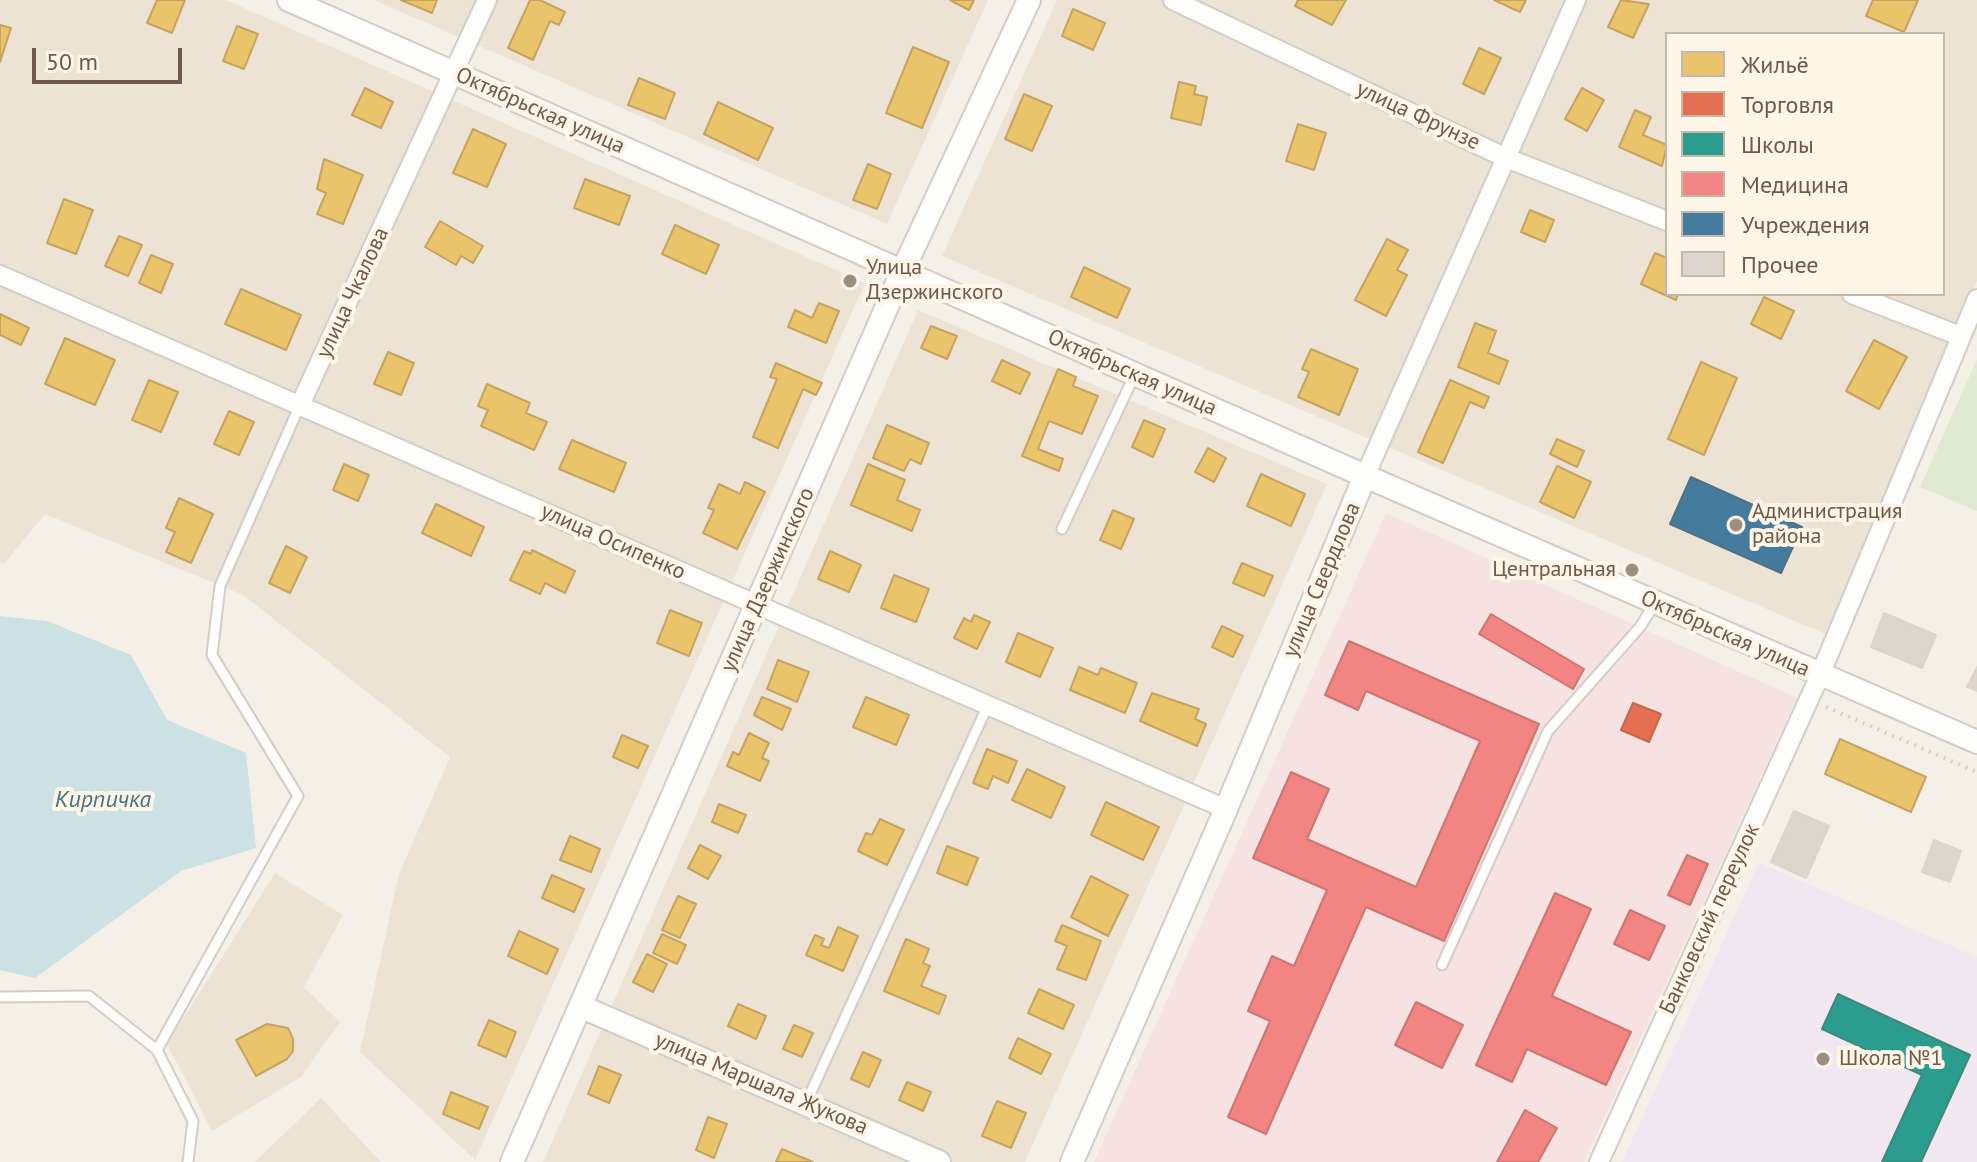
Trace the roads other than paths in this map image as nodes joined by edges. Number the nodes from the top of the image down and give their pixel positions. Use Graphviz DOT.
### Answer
graph roads {
  1 [pos="289,0"];
  2 [pos="487,0"];
  3 [pos="1029,0"];
  4 [pos="1173,0"];
  5 [pos="1576,0"];
  6 [pos="456,74"];
  7 [pos="1504,157"];
  8 [pos="1665,220"];
  9 [pos="903,270"];
  10 [pos="0,275"];
  11 [pos="1857,296"];
  12 [pos="1977,299"];
  13 [pos="1960,336"];
  14 [pos="1135,374"];
  15 [pos="300,405"];
  16 [pos="1365,476"];
  17 [pos="1062,529"];
  18 [pos="1655,603"];
  19 [pos="757,605"];
  20 [pos="1820,675"];
  21 [pos="988,705"];
  22 [pos="1977,742"];
  23 [pos="1226,809"];
  24 [pos="1442,965"];
  25 [pos="0,997"];
  26 [pos="582,1007"];
  27 [pos="157,1050"];
  28 [pos="806,1103"];
  29 [pos="188,1162"];
  30 [pos="512,1162"];
  31 [pos="939,1162"];
  32 [pos="1072,1162"];
  33 [pos="1599,1162"];
  1 -- 6 [label="street, Октябрьская улица"];
  2 -- 6 [label="street, улица Чкалова"];
  3 -- 9 [label="street, улица Дзержинского"];
  4 -- 7 [label="street, улица Фрунзе"];
  5 -- 7 [label="street, улица Свердлова"];
  6 -- 9 [label="street, Октябрьская улица"];
  6 -- 15 [label="street, улица Чкалова"];
  7 -- 8 [label="street, улица Фрунзе"];
  7 -- 16 [label="street, улица Свердлова"];
  9 -- 14 [label="street, Октябрьская улица"];
  9 -- 19 [label="street, улица Дзержинского"];
  10 -- 15 [label="street, улица Осипенко"];
  11 -- 13 [label="street"];
  12 -- 13 [label="street, Банковский переулок"];
  13 -- 20 [label="street, Банковский переулок"];
  14 -- 16 [label="street, Октябрьская улица"];
  14 -- 17 [label="lane"];
  15 -- 19 [label="street, улица Осипенко"];
  15 -- 27 [label="lane, улица Чкалова"];
  16 -- 18 [label="street, Октябрьская улица"];
  16 -- 23 [label="street, улица Свердлова"];
  18 -- 20 [label="street, Октябрьская улица"];
  18 -- 24 [label="lane"];
  19 -- 21 [label="street, улица Осипенко"];
  19 -- 26 [label="street, улица Дзержинского"];
  20 -- 22 [label="street, Октябрьская улица"];
  20 -- 33 [label="street, Банковский переулок"];
  21 -- 23 [label="street, улица Осипенко"];
  21 -- 28 [label="lane"];
  23 -- 32 [label="street, улица Свердлова"];
  25 -- 27 [label="lane"];
  26 -- 28 [label="street, улица Маршала Жукова"];
  26 -- 30 [label="street, улица Дзержинского"];
  27 -- 29 [label="lane"];
  28 -- 31 [label="street, улица Маршала Жукова"];
}
